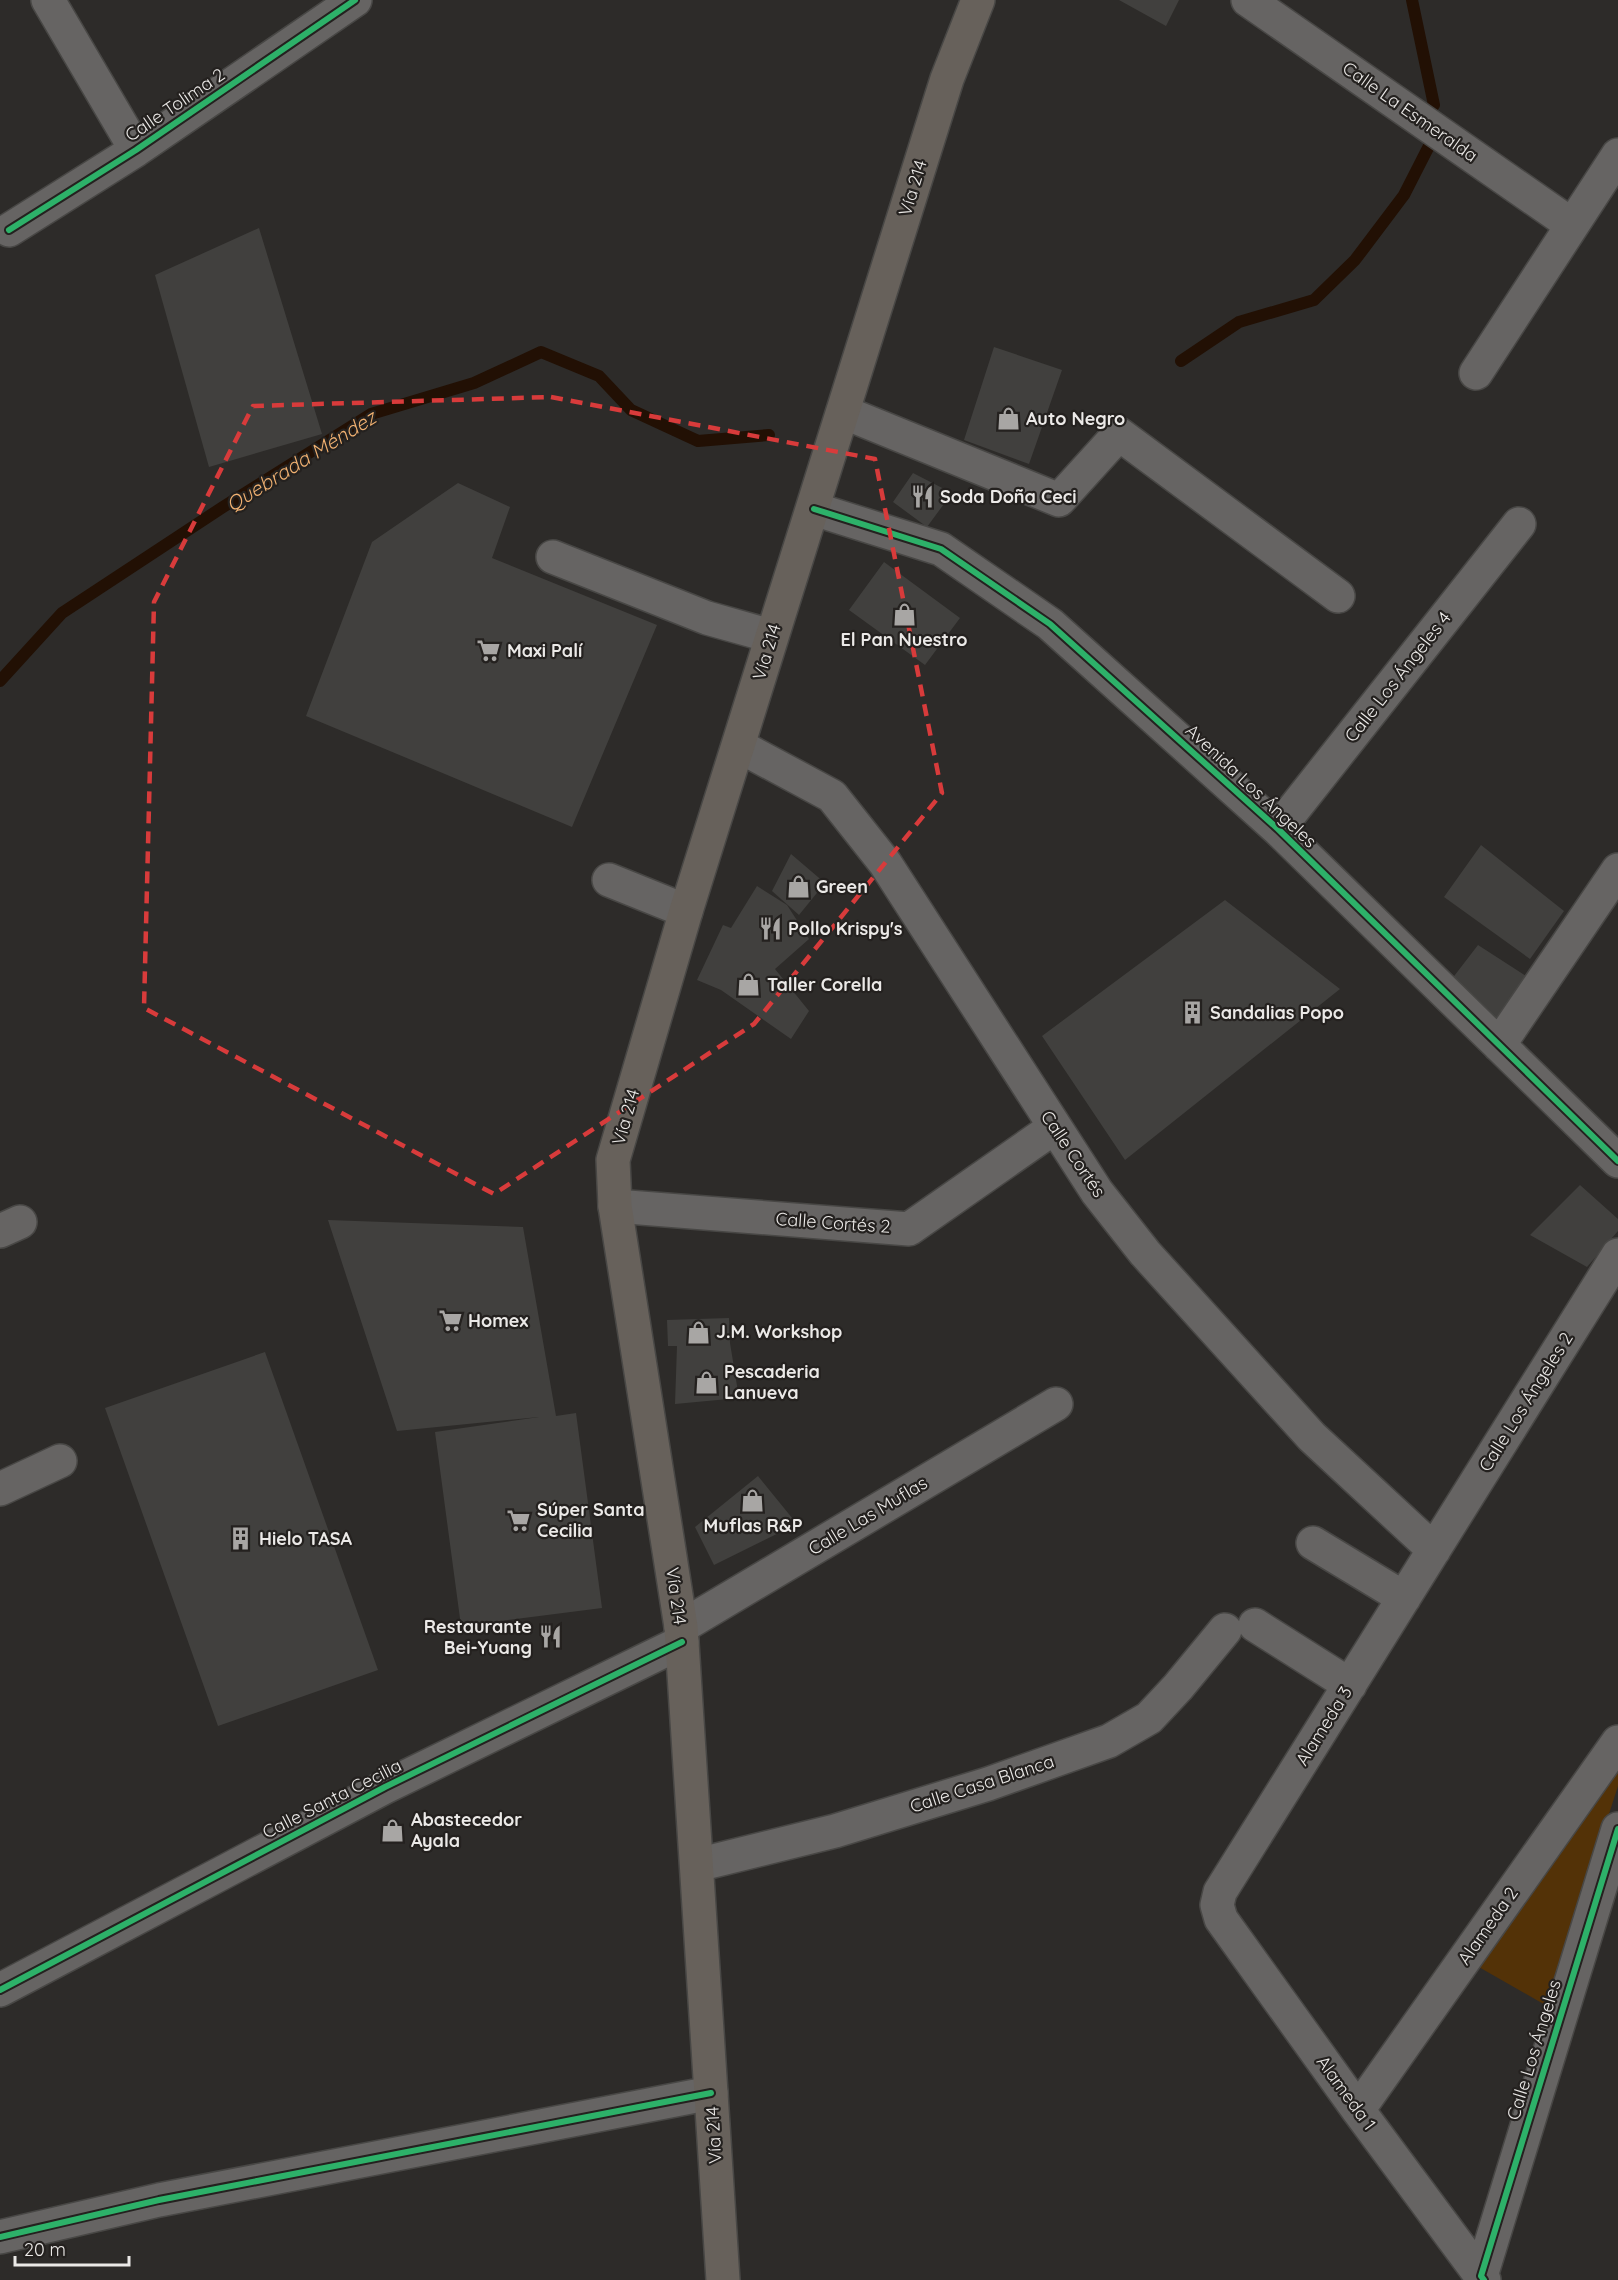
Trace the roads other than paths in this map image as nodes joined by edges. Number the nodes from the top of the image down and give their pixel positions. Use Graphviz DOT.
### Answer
graph roads {
  1 [pos="48,0"];
  2 [pos="355,0"];
  3 [pos="978,0"];
  4 [pos="1248,0"];
  5 [pos="136,150"];
  6 [pos="1618,155"];
  7 [pos="1572,225"];
  8 [pos="9,230"];
  9 [pos="1476,373"];
  10 [pos="843,412"];
  11 [pos="814,508"];
  12 [pos="1519,524"];
  13 [pos="553,557"];
  14 [pos="1338,596"];
  15 [pos="771,636"];
  16 [pos="739,746"];
  17 [pos="1278,830"];
  18 [pos="1618,870"];
  19 [pos="609,880"];
  20 [pos="686,911"];
  21 [pos="1499,1045"];
  22 [pos="1054,1127"];
  23 [pos="1618,1161"];
  24 [pos="615,1206"];
  25 [pos="1618,1255"];
  26 [pos="1056,1404"];
  27 [pos="60,1461"];
  28 [pos="0,1489"];
  29 [pos="1313,1543"];
  30 [pos="1434,1550"];
  31 [pos="1404,1598"];
  32 [pos="681,1635"];
  33 [pos="1350,1685"];
  34 [pos="1618,1742"];
  35 [pos="1618,1828"];
  36 [pos="697,1865"];
  37 [pos="1217,1905"];
  38 [pos="0,1990"];
  39 [pos="711,2093"];
  40 [pos="1358,2110"];
  41 [pos="0,2237"];
  42 [pos="1483,2278"];
  43 [pos="723,2280"];
  1 -- 5 [label="street"];
  2 -- 5 [label="street, Calle Tolima 2"];
  3 -- 10 [label="main road, Vía 214"];
  4 -- 7 [label="street, Calle La Esmeralda"];
  5 -- 8 [label="street, Calle Tolima 2"];
  6 -- 7 [label="street"];
  7 -- 9 [label="street"];
  10 -- 11 [label="main road, Vía 214"];
  10 -- 14 [label="street"];
  11 -- 15 [label="main road, Vía 214"];
  11 -- 17 [label="street, Avenida Los Ángeles"];
  12 -- 17 [label="street, Calle Los Ángeles 4"];
  13 -- 15 [label="street"];
  15 -- 16 [label="main road, Vía 214"];
  16 -- 20 [label="main road, Vía 214"];
  16 -- 22 [label="street, Calle Cortés"];
  17 -- 21 [label="street, Avenida Los Ángeles"];
  18 -- 21 [label="street"];
  19 -- 20 [label="street"];
  20 -- 24 [label="main road, Vía 214"];
  21 -- 23 [label="street, Avenida Los Ángeles"];
  22 -- 24 [label="street, Calle Cortés 2"];
  22 -- 30 [label="street, Calle Cortés"];
  24 -- 32 [label="main road, Vía 214"];
  25 -- 30 [label="street, Calle Los Ángeles 2"];
  26 -- 32 [label="street, Calle Las Muflas"];
  27 -- 28 [label="street"];
  29 -- 31 [label="street"];
  30 -- 31 [label="street, Alameda 3"];
  31 -- 33 [label="street, Alameda 3"];
  32 -- 36 [label="main road, Vía 214"];
  32 -- 38 [label="street, Calle Santa Cecilia"];
  33 -- 36 [label="street, Calle Casa Blanca"];
  33 -- 37 [label="street, Alameda 3"];
  34 -- 40 [label="street, Alameda 2"];
  35 -- 42 [label="street, Calle Los Ángeles"];
  36 -- 39 [label="main road, Vía 214"];
  37 -- 40 [label="street, Alameda 1"];
  39 -- 41 [label="street"];
  39 -- 43 [label="main road, Vía 214"];
  40 -- 42 [label="street, Alameda 1"];
}
